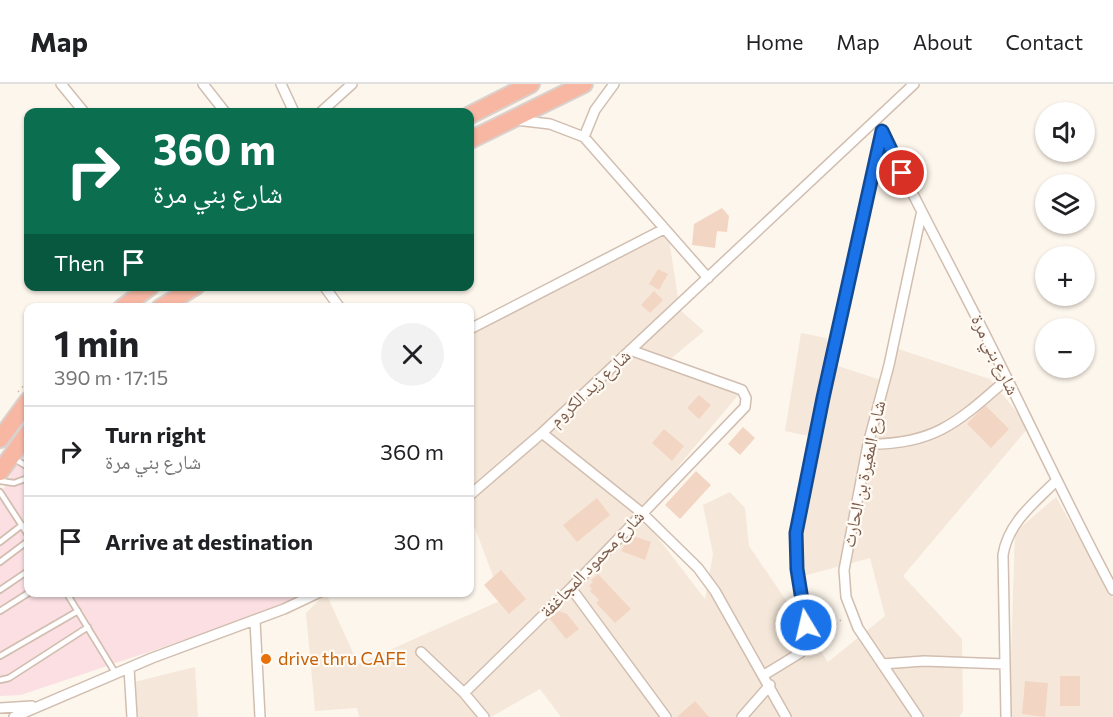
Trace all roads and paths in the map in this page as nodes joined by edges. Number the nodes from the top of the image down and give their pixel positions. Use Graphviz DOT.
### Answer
graph roads {
  1 [pos="61,84"];
  2 [pos="203,84"];
  3 [pos="281,84"];
  4 [pos="352,84"];
  5 [pos="531,84"];
  6 [pos="584,84"];
  7 [pos="614,84"];
  8 [pos="914,84"];
  9 [pos="81,108"];
  10 [pos="222,108"];
  11 [pos="292,108"];
  12 [pos="325,108"];
  13 [pos="474,113"];
  14 [pos="510,120"];
  15 [pos="877,121"];
  16 [pos="882,131"];
  17 [pos="584,137"];
  18 [pos="474,138"];
  19 [pos="921,215"];
  20 [pos="664,229"];
  21 [pos="708,278"];
  22 [pos="144,291"];
  23 [pos="188,291"];
  24 [pos="129,303"];
  25 [pos="168,303"];
  26 [pos="474,327"];
  27 [pos="630,350"];
  28 [pos="1006,379"];
  29 [pos="23,397"];
  30 [pos="542,433"];
  31 [pos="24,438"];
  32 [pos="0,439"];
  33 [pos="868,444"];
  34 [pos="10,456"];
  35 [pos="24,465"];
  36 [pos="0,472"];
  37 [pos="24,479"];
  38 [pos="0,481"];
  39 [pos="1056,481"];
  40 [pos="0,492"];
  41 [pos="474,492"];
  42 [pos="642,513"];
  43 [pos="22,525"];
  44 [pos="24,528"];
  45 [pos="0,542"];
  46 [pos="24,544"];
  47 [pos="0,562"];
  48 [pos="1113,567"];
  49 [pos="1102,570"];
  50 [pos="24,573"];
  51 [pos="571,588"];
  52 [pos="0,590"];
  53 [pos="1113,590"];
  54 [pos="24,596"];
  55 [pos="69,597"];
  56 [pos="309,597"];
  57 [pos="0,611"];
  58 [pos="78,611"];
  59 [pos="849,611"];
  60 [pos="255,621"];
  61 [pos="88,627"];
  62 [pos="813,638"];
  63 [pos="421,652"];
  64 [pos="0,656"];
  65 [pos="882,664"];
  66 [pos="1005,664"];
  67 [pos="129,668"];
  68 [pos="116,674"];
  69 [pos="764,675"];
  70 [pos="0,680"];
  71 [pos="770,685"];
  72 [pos="464,693"];
  73 [pos="40,705"];
  74 [pos="0,708"];
  75 [pos="14,717"];
  76 [pos="132,717"];
  77 [pos="260,717"];
  78 [pos="484,717"];
  79 [pos="666,717"];
  80 [pos="742,717"];
  81 [pos="786,717"];
  82 [pos="918,717"];
  83 [pos="1006,717"];
  1 -- 9 [label="street"];
  2 -- 10 [label="street"];
  3 -- 11 [label="street"];
  4 -- 12 [label="street"];
  5 -- 13 [label="highway"];
  6 -- 14 [label="highway"];
  7 -- 17 [label="street"];
  8 -- 15 [label="street, شارع زيد الكروم"];
  14 -- 17 [label="street"];
  14 -- 18 [label="highway"];
  15 -- 16 [label="street, شارع بني مرة"];
  15 -- 21 [label="street, شارع زيد الكروم"];
  16 -- 19 [label="street, شارع بني مرة"];
  16 -- 62 [label="street"];
  17 -- 20 [label="street"];
  19 -- 28 [label="street, شارع بني مرة"];
  19 -- 33 [label="street, شارع المغيرة بن الحارث"];
  20 -- 21 [label="street"];
  20 -- 26 [label="street"];
  21 -- 27 [label="street, شارع زيد الكروم"];
  22 -- 24 [label="highway"];
  23 -- 25 [label="highway"];
  27 -- 30 [label="street, شارع زيد الكروم"];
  27 -- 42 [label="street, شارع محمود المجاغفة"];
  28 -- 33 [label="street"];
  28 -- 39 [label="street, شارع بني مرة"];
  29 -- 32 [label="highway"];
  30 -- 41 [label="street, شارع زيد الكروم"];
  30 -- 42 [label="street"];
  31 -- 34 [label="highway"];
  33 -- 59 [label="street, شارع المغيرة بن الحارث"];
  34 -- 35 [label="lane"];
  34 -- 36 [label="highway"];
  37 -- 38 [label="lane"];
  39 -- 49 [label="street, شارع بني مرة"];
  39 -- 66 [label="street"];
  40 -- 43 [label="lane"];
  42 -- 51 [label="street, شارع محمود المجاغفة"];
  42 -- 69 [label="street"];
  43 -- 44 [label="lane"];
  43 -- 45 [label="lane"];
  46 -- 47 [label="lane"];
  48 -- 49 [label="street"];
  49 -- 53 [label="street, شارع بني مرة"];
  50 -- 52 [label="lane"];
  51 -- 72 [label="street, شارع محمود المجاغفة"];
  51 -- 79 [label="street"];
  54 -- 57 [label="lane"];
  55 -- 58 [label="lane"];
  56 -- 60 [label="street"];
  58 -- 61 [label="lane"];
  58 -- 64 [label="lane"];
  59 -- 62 [label="path"];
  59 -- 65 [label="street, شارع المغيرة بن الحارث"];
  60 -- 67 [label="street"];
  60 -- 77 [label="street"];
  61 -- 68 [label="lane"];
  61 -- 70 [label="lane"];
  62 -- 69 [label="street"];
  63 -- 72 [label="street"];
  65 -- 66 [label="street"];
  65 -- 82 [label="street, شارع المغيرة بن الحارث"];
  66 -- 83 [label="street"];
  67 -- 68 [label="street"];
  67 -- 76 [label="street"];
  68 -- 73 [label="street"];
  69 -- 71 [label="street"];
  71 -- 80 [label="street"];
  71 -- 81 [label="street"];
  72 -- 78 [label="street"];
  73 -- 74 [label="street"];
  73 -- 75 [label="street"];
}
